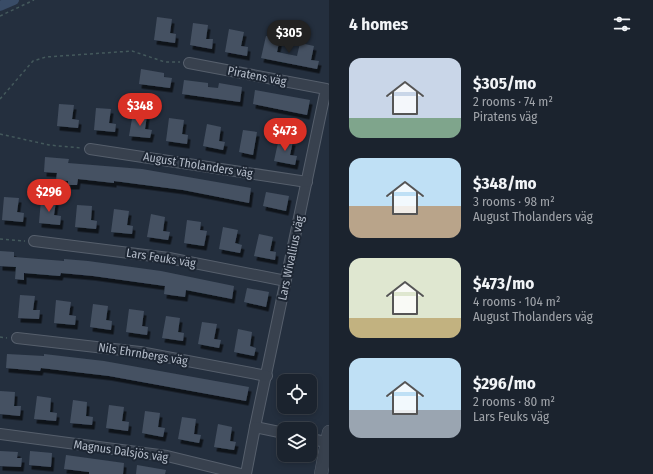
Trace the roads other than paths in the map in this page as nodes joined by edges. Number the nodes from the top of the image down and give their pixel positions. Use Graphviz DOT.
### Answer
graph roads {
  1 [pos="189,63"];
  2 [pos="326,89"];
  3 [pos="90,148"];
  4 [pos="307,182"];
  5 [pos="34,241"];
  6 [pos="286,281"];
  7 [pos="17,338"];
  8 [pos="267,376"];
  9 [pos="255,427"];
  10 [pos="277,432"];
  11 [pos="0,434"];
  12 [pos="328,437"];
  13 [pos="317,438"];
  14 [pos="241,474"];
  15 [pos="246,474"];
  16 [pos="320,474"];
  1 -- 2 [label="street, Piratens väg"];
  2 -- 4 [label="street, Lars Wivallius väg"];
  3 -- 4 [label="street, August Tholanders väg"];
  4 -- 6 [label="street, Lars Wivallius väg"];
  5 -- 6 [label="street, Lars Feuks väg"];
  6 -- 8 [label="street, Lars Wivallius väg"];
  7 -- 8 [label="street, Nils Ehrnbergs väg"];
  8 -- 9 [label="street, Lars Wivallius väg"];
  9 -- 10 [label="street"];
  9 -- 15 [label="street, Lars Wivallius väg"];
  11 -- 14 [label="street, Magnus Dalsjös väg"];
  12 -- 13 [label="street"];
  12 -- 16 [label="street"];
}
